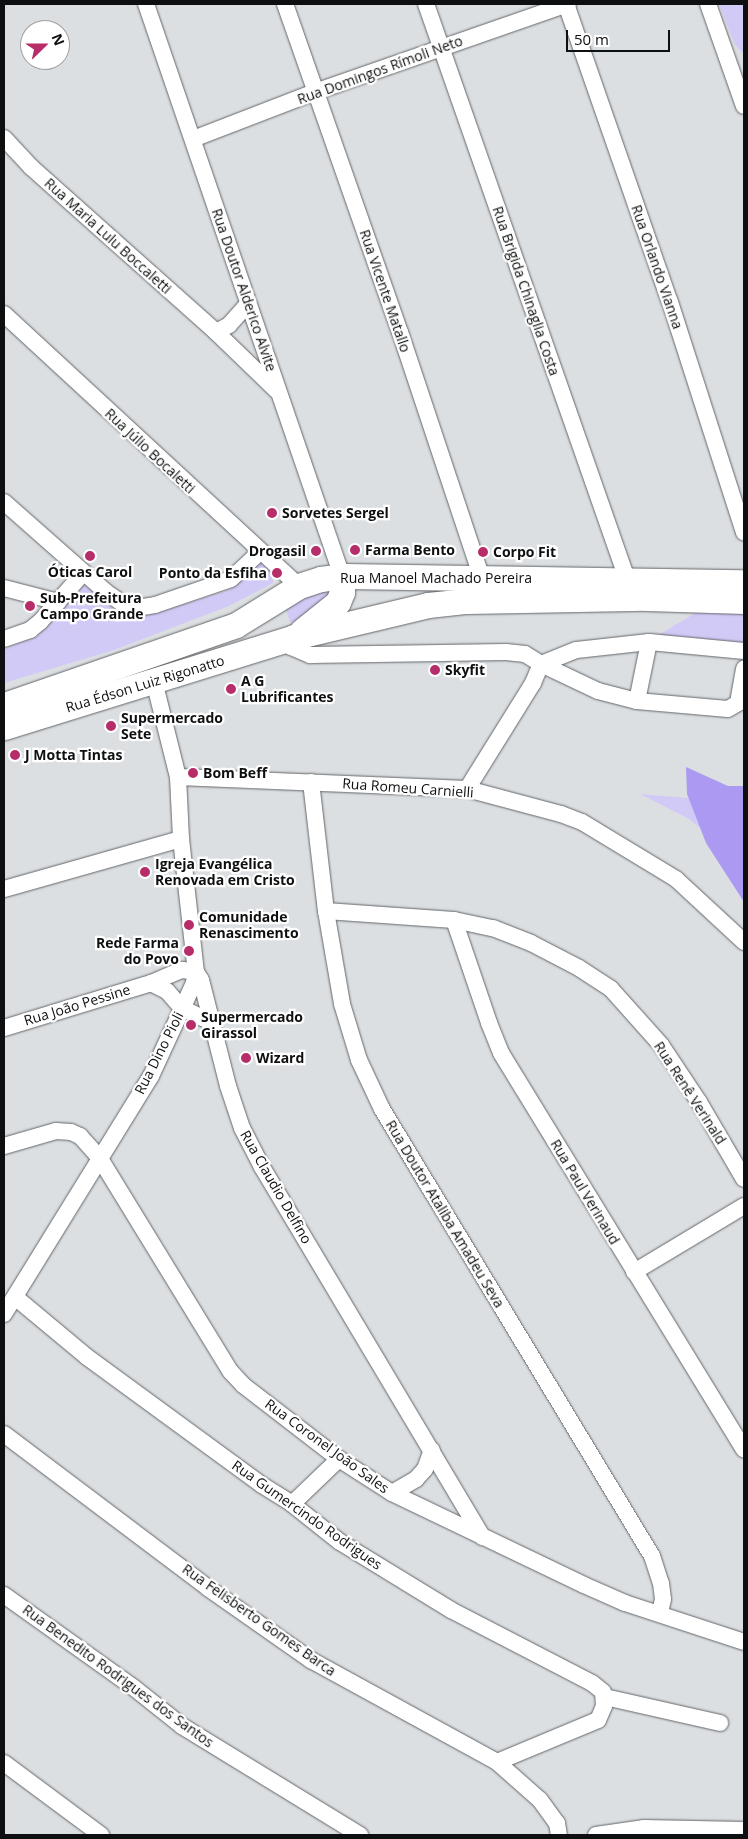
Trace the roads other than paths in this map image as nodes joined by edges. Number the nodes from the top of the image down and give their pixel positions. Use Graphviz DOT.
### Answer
graph roads {
  1 [pos="146,4"];
  2 [pos="286,4"];
  3 [pos="426,4"];
  4 [pos="567,4"];
  5 [pos="708,4"];
  6 [pos="440,48"];
  7 [pos="738,73"];
  8 [pos="315,92"];
  9 [pos="744,106"];
  10 [pos="4,138"];
  11 [pos="193,139"];
  12 [pos="248,304"];
  13 [pos="4,314"];
  14 [pos="216,332"];
  15 [pos="281,394"];
  16 [pos="4,502"];
  17 [pos="744,532"];
  18 [pos="260,552"];
  19 [pos="83,573"];
  20 [pos="342,576"];
  21 [pos="627,578"];
  22 [pos="482,579"];
  23 [pos="744,582"];
  24 [pos="4,588"];
  25 [pos="293,591"];
  26 [pos="744,601"];
  27 [pos="58,602"];
  28 [pos="4,639"];
  29 [pos="290,639"];
  30 [pos="649,642"];
  31 [pos="167,648"];
  32 [pos="744,651"];
  33 [pos="541,664"];
  34 [pos="744,669"];
  35 [pos="154,681"];
  36 [pos="637,701"];
  37 [pos="4,705"];
  38 [pos="4,727"];
  39 [pos="178,777"];
  40 [pos="311,782"];
  41 [pos="467,789"];
  42 [pos="181,838"];
  43 [pos="4,889"];
  44 [pos="326,911"];
  45 [pos="454,920"];
  46 [pos="744,942"];
  47 [pos="196,972"];
  48 [pos="151,983"];
  49 [pos="182,1008"];
  50 [pos="213,1023"];
  51 [pos="4,1028"];
  52 [pos="4,1146"];
  53 [pos="99,1157"];
  54 [pos="744,1179"];
  55 [pos="744,1206"];
  56 [pos="634,1272"];
  57 [pos="15,1297"];
  58 [pos="4,1314"];
  59 [pos="4,1434"];
  60 [pos="432,1450"];
  61 [pos="744,1450"];
  62 [pos="339,1458"];
  63 [pos="392,1493"];
  64 [pos="292,1504"];
  65 [pos="483,1537"];
  66 [pos="4,1595"];
  67 [pos="660,1613"];
  68 [pos="744,1642"];
  69 [pos="605,1697"];
  70 [pos="720,1723"];
  71 [pos="497,1762"];
  72 [pos="4,1763"];
  73 [pos="744,1830"];
  74 [pos="101,1835"];
  75 [pos="360,1835"];
  76 [pos="559,1835"];
  77 [pos="596,1835"];
  1 -- 11 [label="street, Rua Doutor Alderico Alvite"];
  2 -- 8 [label="street, Rua Vicente Matallo"];
  3 -- 6 [label="street, Rua Brigida Chinaglia Costa"];
  4 -- 6 [label="street, Rua Domingos Rímoli Neto"];
  4 -- 17 [label="street, Rua Orlando Vianna"];
  5 -- 7 [label="street"];
  6 -- 8 [label="street, Rua Domingos Rímoli Neto"];
  6 -- 21 [label="street, Rua Brigida Chinaglia Costa"];
  7 -- 9 [label="street"];
  8 -- 11 [label="street, Rua Domingos Rímoli Neto"];
  8 -- 22 [label="street, Rua Vicente Matallo"];
  10 -- 14 [label="street, Rua Maria Lulu Boccaletti"];
  11 -- 12 [label="street, Rua Doutor Alderico Alvite"];
  12 -- 14 [label="street"];
  12 -- 15 [label="street, Rua Doutor Alderico Alvite"];
  13 -- 18 [label="street, Rua Júlio Bocaletti"];
  14 -- 15 [label="street, Rua Maria Lulu Boccaletti"];
  15 -- 20 [label="street, Rua Doutor Alderico Alvite"];
  16 -- 19 [label="street"];
  18 -- 19 [label="street"];
  18 -- 25 [label="street, Rua Júlio Bocaletti"];
  19 -- 27 [label="street"];
  20 -- 22 [label="main road, Rua Manoel Machado Pereira"];
  20 -- 25 [label="main road, Rua Manoel Machado Pereira"];
  20 -- 29 [label="main road"];
  21 -- 22 [label="main road, Rua Manoel Machado Pereira"];
  21 -- 23 [label="main road, Rua Manoel Machado Pereira"];
  24 -- 27 [label="street"];
  25 -- 29 [label="main road"];
  25 -- 31 [label="main road, Rua Manoel Machado Pereira"];
  26 -- 29 [label="main road, Rua Manoel Machado Pereira"];
  27 -- 28 [label="street"];
  29 -- 33 [label="street"];
  29 -- 35 [label="main road, Rua Édson Luiz Rigonatto"];
  30 -- 32 [label="street"];
  30 -- 33 [label="street"];
  30 -- 36 [label="street"];
  31 -- 35 [label="main road"];
  31 -- 37 [label="main road, Rua Manoel Machado Pereira"];
  33 -- 36 [label="street"];
  33 -- 41 [label="street"];
  34 -- 36 [label="street"];
  35 -- 38 [label="main road, Rua Édson Luiz Rigonatto"];
  35 -- 39 [label="street, Rua Claudio Delfino"];
  39 -- 40 [label="street, Rua Romeu Carnielli"];
  39 -- 42 [label="street, Rua Claudio Delfino"];
  40 -- 41 [label="street, Rua Romeu Carnielli"];
  40 -- 44 [label="street, Rua Doutor Ataliba Amadeu Seva"];
  41 -- 46 [label="street, Rua Romeu Carnielli"];
  42 -- 43 [label="street"];
  42 -- 47 [label="street, Rua Claudio Delfino"];
  44 -- 45 [label="street, Rua Renê Verinald"];
  44 -- 67 [label="street, Rua Doutor Ataliba Amadeu Seva"];
  45 -- 54 [label="street, Rua Renê Verinald"];
  45 -- 56 [label="street, Rua Paul Verinaud"];
  47 -- 48 [label="street, Rua João Pessine"];
  47 -- 49 [label="street, Rua Dino Pioli"];
  47 -- 50 [label="street, Rua Claudio Delfino"];
  48 -- 49 [label="street"];
  48 -- 51 [label="street, Rua João Pessine"];
  49 -- 50 [label="street"];
  49 -- 53 [label="street, Rua Dino Pioli"];
  50 -- 60 [label="street, Rua Claudio Delfino"];
  52 -- 53 [label="street"];
  53 -- 57 [label="street, Rua Dino Pioli"];
  53 -- 62 [label="street, Rua Coronel João Sales"];
  55 -- 56 [label="street"];
  56 -- 61 [label="street, Rua Paul Verinaud"];
  57 -- 58 [label="street, Rua Dino Pioli"];
  57 -- 64 [label="street, Rua Gumercindo Rodrigues"];
  59 -- 71 [label="street, Rua Felisberto Gomes Barca"];
  60 -- 63 [label="street"];
  60 -- 65 [label="street, Rua Claudio Delfino"];
  62 -- 63 [label="street, Rua Coronel João Sales"];
  62 -- 64 [label="street"];
  63 -- 65 [label="street, Rua Coronel João Sales"];
  64 -- 69 [label="street, Rua Gumercindo Rodrigues"];
  65 -- 67 [label="street, Rua Coronel João Sales"];
  66 -- 75 [label="street, Rua Benedito Rodrigues dos Santos"];
  67 -- 68 [label="street, Rua Coronel João Sales"];
  69 -- 70 [label="street"];
  69 -- 71 [label="street"];
  71 -- 76 [label="street, Rua Felisberto Gomes Barca"];
  72 -- 74 [label="street"];
  73 -- 77 [label="street"];
}
